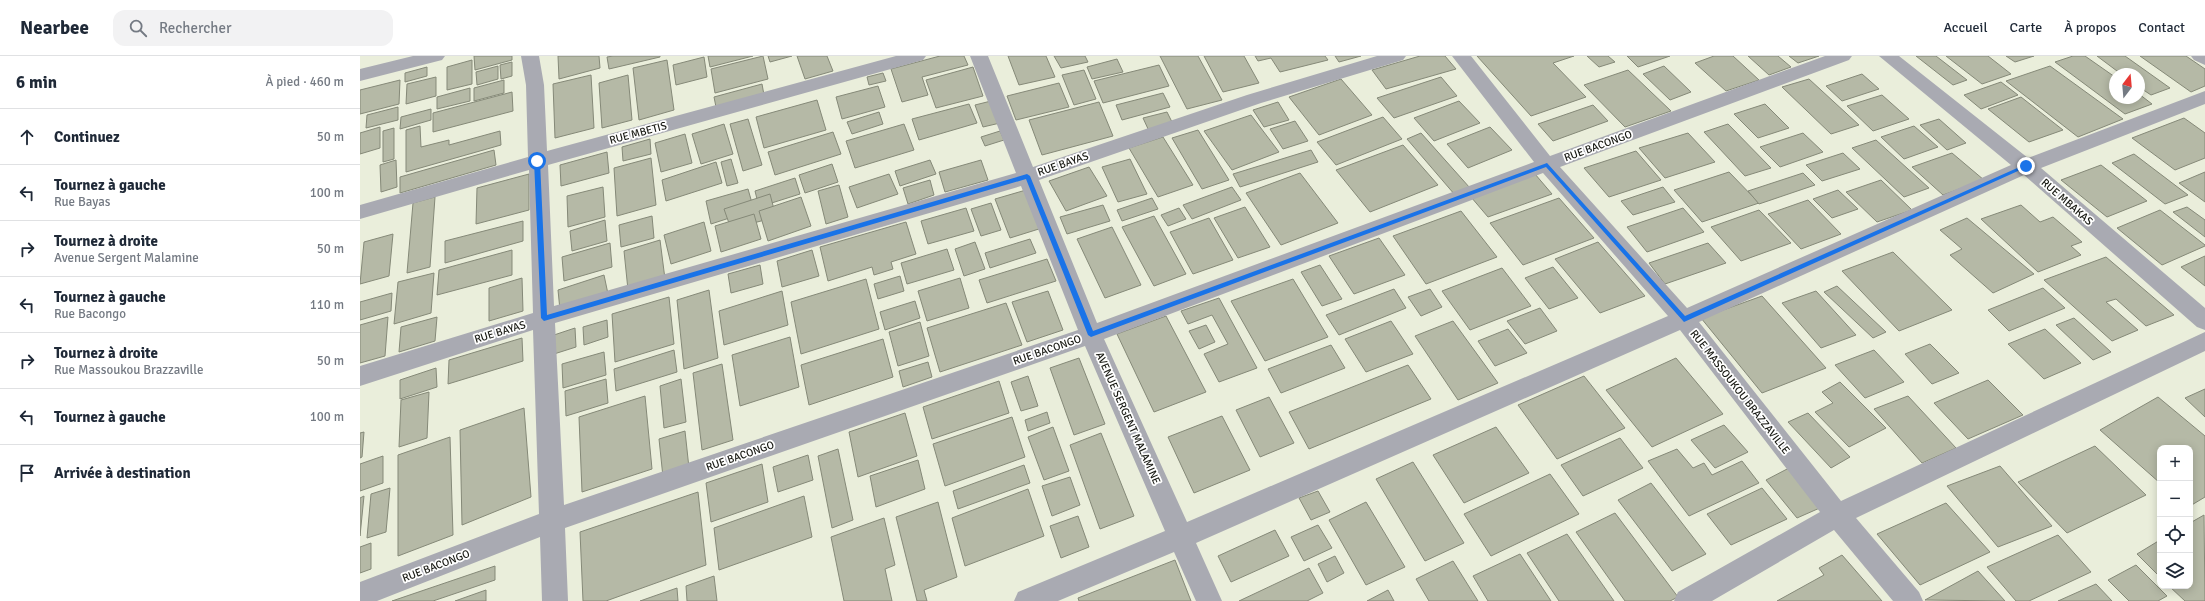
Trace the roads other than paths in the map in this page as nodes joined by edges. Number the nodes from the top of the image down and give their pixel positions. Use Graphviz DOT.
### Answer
graph roads {
  1 [pos="436,56"];
  2 [pos="530,56"];
  3 [pos="917,56"];
  4 [pos="979,56"];
  5 [pos="1397,56"];
  6 [pos="1461,56"];
  7 [pos="1843,56"];
  8 [pos="1888,56"];
  9 [pos="2200,56"];
  10 [pos="2205,60"];
  11 [pos="360,75"];
  12 [pos="2205,97"];
  13 [pos="537,161"];
  14 [pos="1547,165"];
  15 [pos="2026,166"];
  16 [pos="1027,176"];
  17 [pos="360,212"];
  18 [pos="544,318"];
  19 [pos="1684,320"];
  20 [pos="2205,321"];
  21 [pos="1091,335"];
  22 [pos="2205,341"];
  23 [pos="360,376"];
  24 [pos="1837,515"];
  25 [pos="552,521"];
  26 [pos="1181,537"];
  27 [pos="360,595"];
  28 [pos="555,601"];
  29 [pos="1027,601"];
  30 [pos="1209,601"];
  31 [pos="1688,601"];
  32 [pos="1910,601"];
  1 -- 11 [label="street"];
  2 -- 13 [label="street"];
  3 -- 13 [label="street, RUE MBETIS"];
  4 -- 16 [label="street, AVENUE SERGENT MALAMINE"];
  5 -- 16 [label="street, RUE BAYAS"];
  6 -- 14 [label="street, RUE MASSOUKOU BRAZZAVILLE"];
  7 -- 14 [label="street, RUE BACONGO"];
  8 -- 15 [label="street, RUE MBAKAS"];
  9 -- 10 [label="street"];
  12 -- 15 [label="street"];
  13 -- 17 [label="street, RUE MBETIS"];
  13 -- 18 [label="street"];
  14 -- 19 [label="street, RUE MASSOUKOU BRAZZAVILLE"];
  14 -- 21 [label="street, RUE BACONGO"];
  15 -- 19 [label="street"];
  15 -- 20 [label="street, RUE MBAKAS"];
  16 -- 18 [label="street, RUE BAYAS"];
  16 -- 21 [label="street, AVENUE SERGENT MALAMINE"];
  18 -- 23 [label="street, RUE BAYAS"];
  18 -- 25 [label="street"];
  19 -- 24 [label="street, RUE MASSOUKOU BRAZZAVILLE"];
  19 -- 26 [label="street"];
  21 -- 25 [label="street, RUE BACONGO"];
  21 -- 26 [label="street, AVENUE SERGENT MALAMINE"];
  22 -- 24 [label="street"];
  24 -- 31 [label="street"];
  24 -- 32 [label="street, RUE MASSOUKOU BRAZZAVILLE"];
  25 -- 27 [label="street, RUE BACONGO"];
  25 -- 28 [label="street"];
  26 -- 29 [label="street"];
  26 -- 30 [label="street, AVENUE SERGENT MALAMINE"];
}
